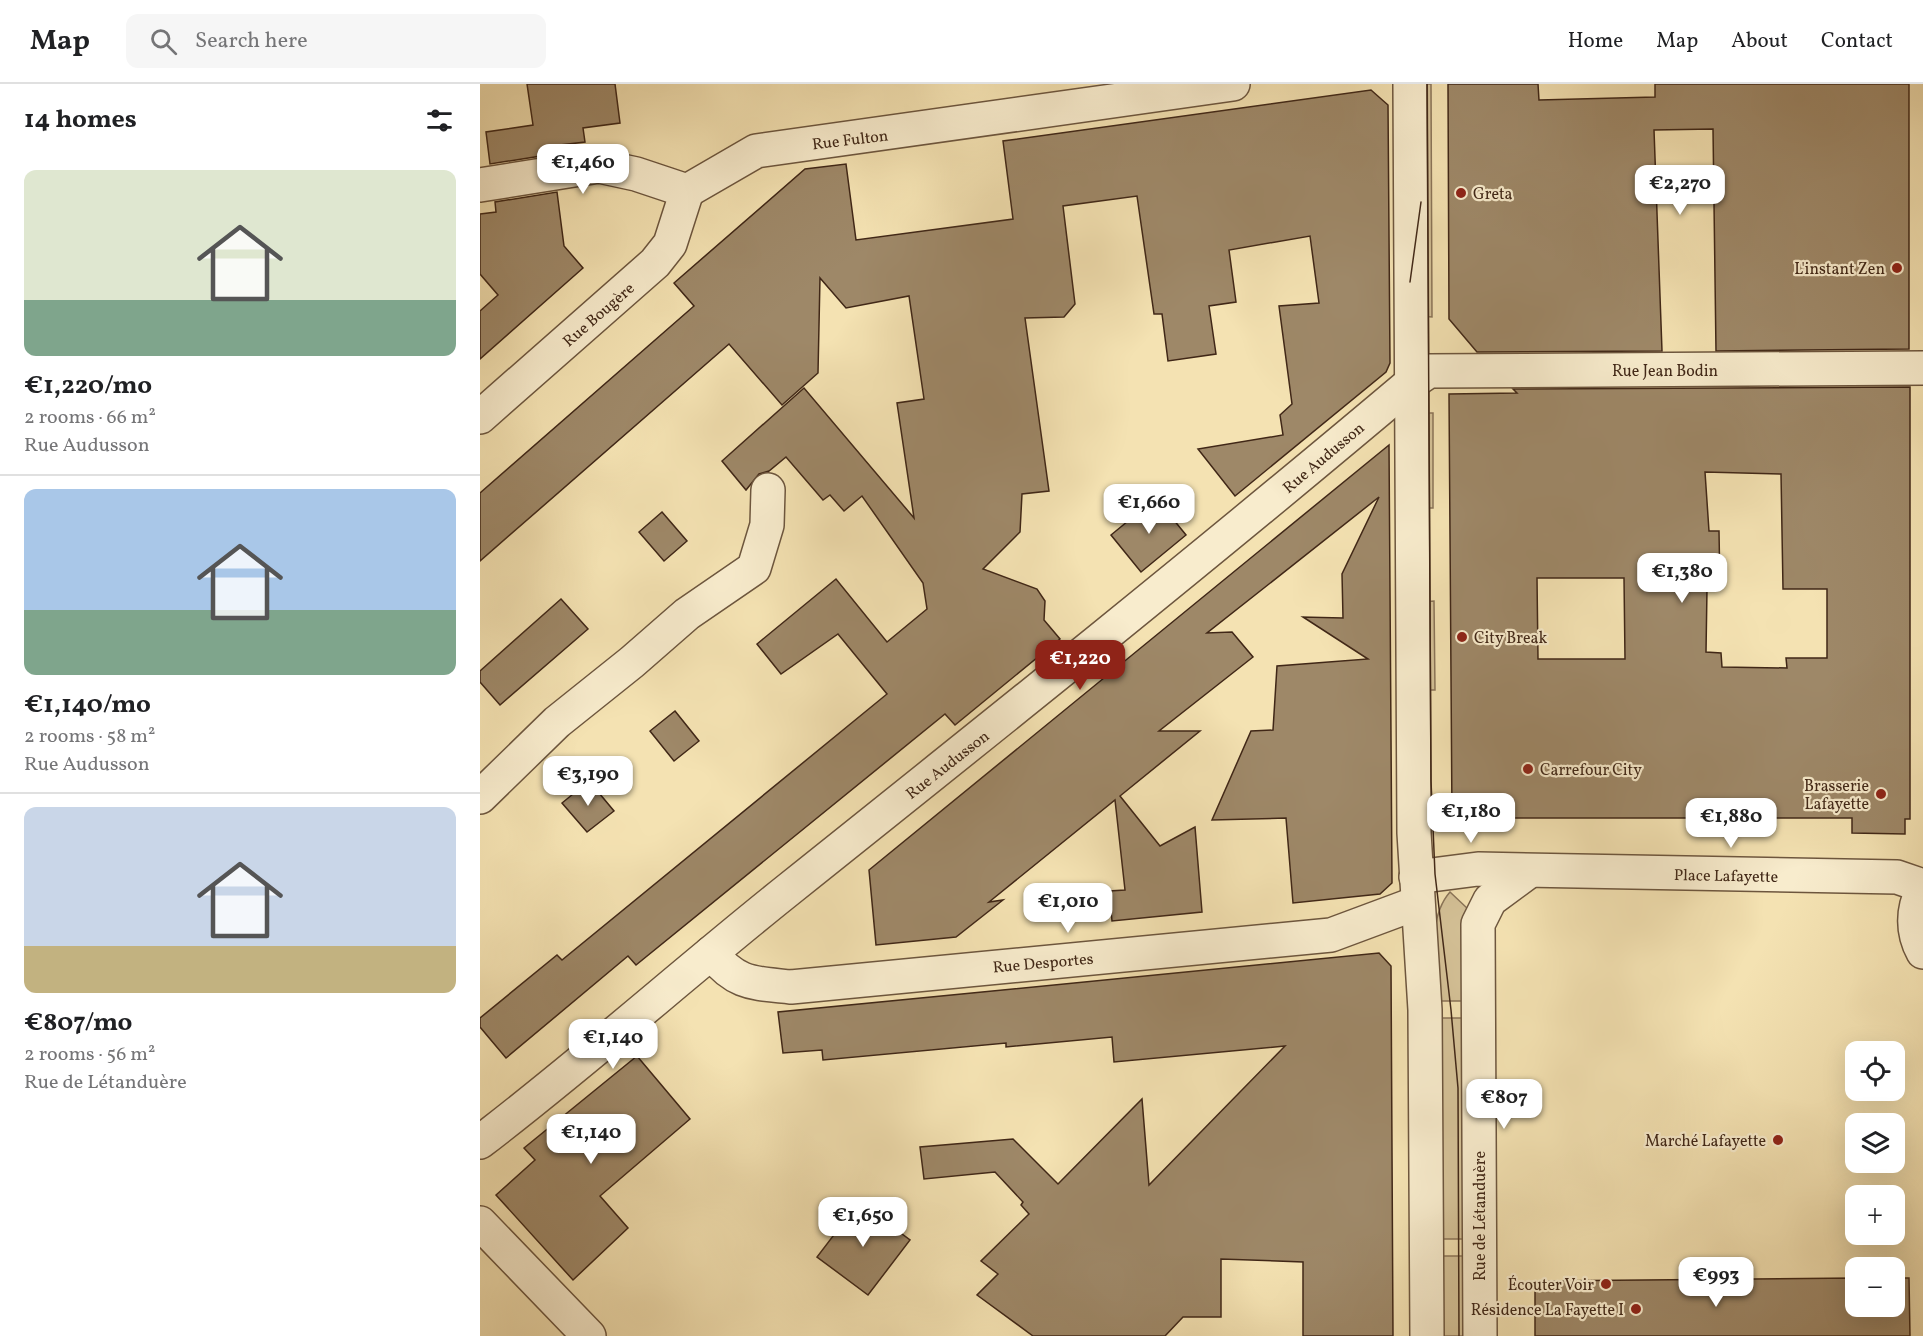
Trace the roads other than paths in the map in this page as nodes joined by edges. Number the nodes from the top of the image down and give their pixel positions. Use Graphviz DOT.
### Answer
graph roads {
  1 [pos="1233,84"];
  2 [pos="1410,84"];
  3 [pos="480,185"];
  4 [pos="687,192"];
  5 [pos="1923,369"];
  6 [pos="1411,383"];
  7 [pos="480,417"];
  8 [pos="768,490"];
  9 [pos="480,797"];
  10 [pos="1528,872"];
  11 [pos="1923,888"];
  12 [pos="1417,890"];
  13 [pos="1923,952"];
  14 [pos="711,953"];
  15 [pos="480,1142"];
  16 [pos="480,1223"];
  17 [pos="589,1336"];
  18 [pos="1427,1336"];
  19 [pos="1480,1336"];
  1 -- 4 [label="street, Rue Fulton"];
  2 -- 6 [label="street"];
  3 -- 4 [label="street"];
  4 -- 7 [label="street, Rue Bougère"];
  5 -- 6 [label="street, Rue Jean Bodin"];
  6 -- 12 [label="street"];
  6 -- 14 [label="street, Rue Audusson"];
  8 -- 9 [label="street"];
  10 -- 11 [label="street, Place Lafayette"];
  10 -- 12 [label="street, Place Lafayette"];
  10 -- 19 [label="street, Rue de Létanduère"];
  11 -- 13 [label="street"];
  12 -- 14 [label="street, Rue Desportes"];
  12 -- 18 [label="street"];
  14 -- 15 [label="street, Rue Audusson"];
  16 -- 17 [label="street"];
}
